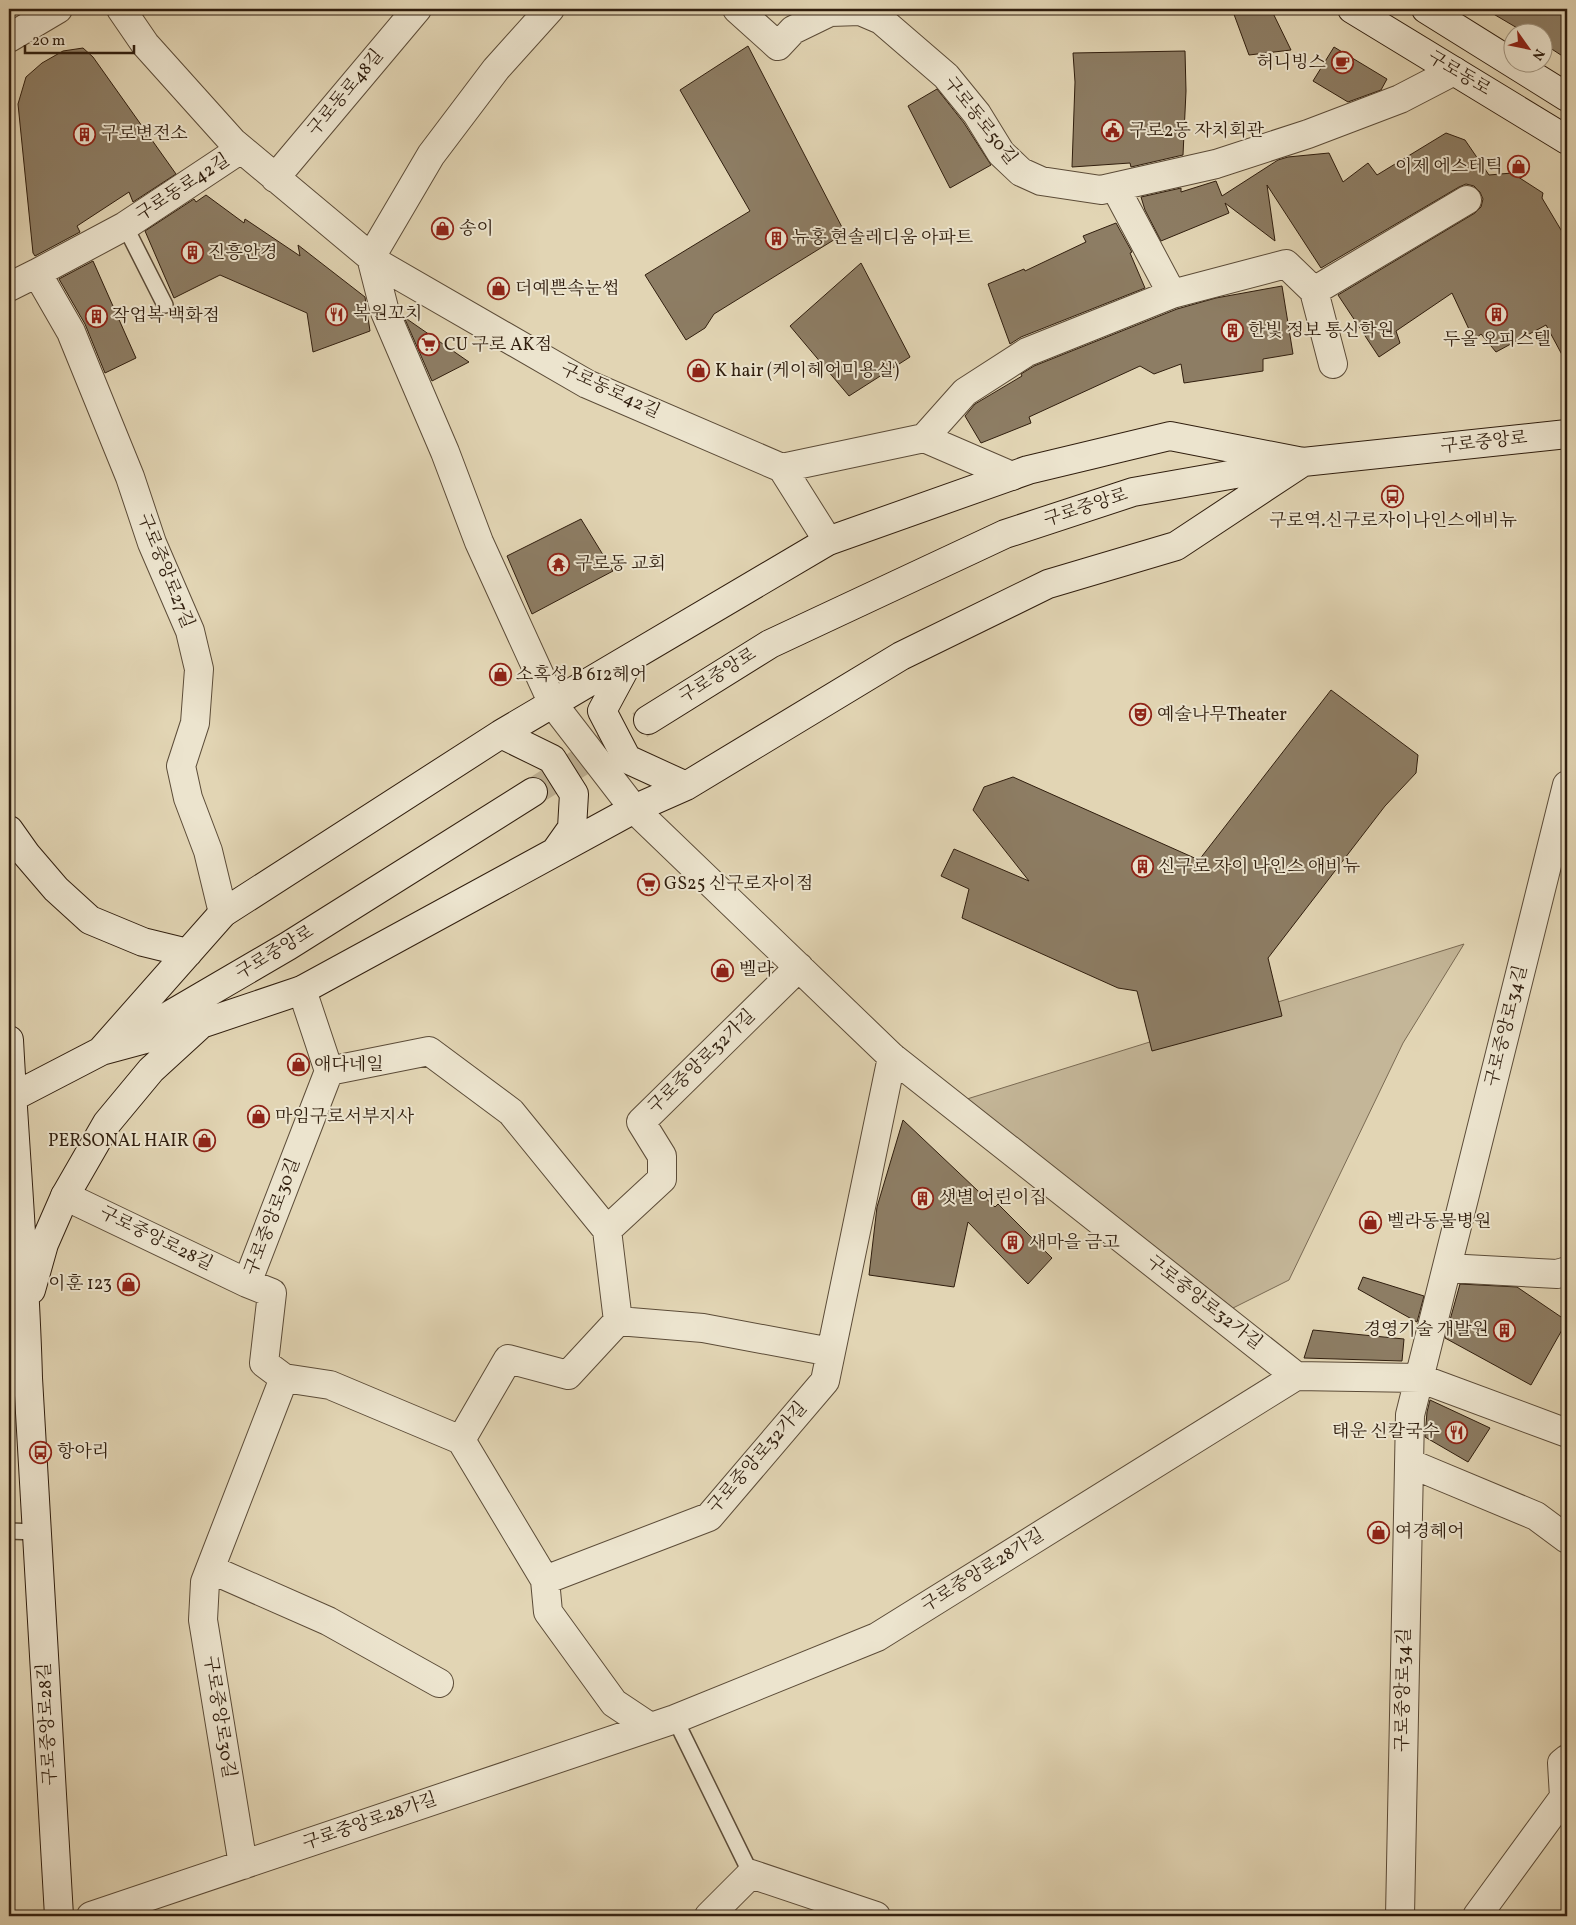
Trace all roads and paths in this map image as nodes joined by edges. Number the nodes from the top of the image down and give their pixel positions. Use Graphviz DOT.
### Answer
graph roads {
  1 [pos="58,9"];
  2 [pos="121,9"];
  3 [pos="417,9"];
  4 [pos="550,9"];
  5 [pos="737,9"];
  6 [pos="1352,9"];
  7 [pos="1426,9"];
  8 [pos="9,38"];
  9 [pos="1454,71"];
  10 [pos="1567,97"];
  11 [pos="1567,140"];
  12 [pos="242,149"];
  13 [pos="275,178"];
  14 [pos="1115,187"];
  15 [pos="1467,200"];
  16 [pos="125,226"];
  17 [pos="370,257"];
  18 [pos="37,273"];
  19 [pos="9,287"];
  20 [pos="1314,291"];
  21 [pos="1172,294"];
  22 [pos="165,305"];
  23 [pos="1333,364"];
  24 [pos="1567,434"];
  25 [pos="924,438"];
  26 [pos="1303,462"];
  27 [pos="782,468"];
  28 [pos="1012,476"];
  29 [pos="828,541"];
  30 [pos="630,659"];
  31 [pos="553,704"];
  32 [pos="648,720"];
  33 [pos="502,734"];
  34 [pos="1567,785"];
  35 [pos="686,786"];
  36 [pos="533,792"];
  37 [pos="634,809"];
  38 [pos="9,830"];
  39 [pos="555,852"];
  40 [pos="223,913"];
  41 [pos="188,953"];
  42 [pos="799,967"];
  43 [pos="302,990"];
  44 [pos="202,1024"];
  45 [pos="9,1040"];
  46 [pos="101,1051"];
  47 [pos="892,1057"];
  48 [pos="329,1071"];
  49 [pos="10,1099"];
  50 [pos="65,1196"];
  51 [pos="607,1230"];
  52 [pos="15,1232"];
  53 [pos="1447,1268"];
  54 [pos="1567,1271"];
  55 [pos="247,1283"];
  56 [pos="26,1310"];
  57 [pos="618,1321"];
  58 [pos="831,1352"];
  59 [pos="1296,1376"];
  60 [pos="284,1378"];
  61 [pos="1419,1378"];
  62 [pos="18,1379"];
  63 [pos="1567,1433"];
  64 [pos="461,1440"];
  65 [pos="1409,1463"];
  66 [pos="9,1531"];
  67 [pos="37,1532"];
  68 [pos="1567,1539"];
  69 [pos="210,1569"];
  70 [pos="545,1580"];
  71 [pos="439,1683"];
  72 [pos="662,1723"];
  73 [pos="1567,1758"];
  74 [pos="243,1865"];
  75 [pos="751,1874"];
  76 [pos="59,1916"];
  77 [pos="91,1916"];
  78 [pos="709,1916"];
  79 [pos="876,1916"];
  80 [pos="1400,1916"];
  81 [pos="1477,1916"];
  1 -- 8 [label="street"];
  2 -- 12 [label="street, 구로동로42길"];
  3 -- 13 [label="street, 구로동로48길"];
  4 -- 17 [label="street"];
  5 -- 14 [label="street, 구로동로50길"];
  6 -- 9 [label="street, 구로동로"];
  7 -- 10 [label="street"];
  9 -- 11 [label="street, 구로동로"];
  9 -- 14 [label="street, 구로동로50길"];
  12 -- 13 [label="street, 구로동로42길"];
  12 -- 16 [label="street, 구로동로42길"];
  13 -- 17 [label="street, 구로동로42길"];
  14 -- 21 [label="street"];
  15 -- 20 [label="street"];
  16 -- 18 [label="street, 구로동로42길"];
  16 -- 22 [label="lane, 구로동로42길"];
  17 -- 27 [label="street, 구로동로42길"];
  17 -- 31 [label="street"];
  18 -- 19 [label="street"];
  18 -- 40 [label="street, 구로중앙로27길"];
  20 -- 21 [label="street"];
  20 -- 23 [label="street"];
  21 -- 25 [label="street"];
  24 -- 26 [label="street, 구로중앙로"];
  25 -- 27 [label="street"];
  25 -- 28 [label="street"];
  26 -- 28 [label="street"];
  26 -- 32 [label="street, 구로중앙로"];
  26 -- 35 [label="street"];
  27 -- 29 [label="street"];
  28 -- 29 [label="street"];
  29 -- 30 [label="street"];
  30 -- 31 [label="street"];
  30 -- 35 [label="street"];
  31 -- 33 [label="street"];
  31 -- 37 [label="street, 구로중앙로32가길"];
  33 -- 39 [label="street"];
  33 -- 40 [label="street"];
  34 -- 53 [label="street, 구로중앙로34길"];
  35 -- 37 [label="street"];
  36 -- 46 [label="street, 구로중앙로"];
  37 -- 39 [label="street"];
  37 -- 42 [label="street, 구로중앙로32가길"];
  38 -- 41 [label="street"];
  39 -- 43 [label="street"];
  40 -- 41 [label="street"];
  41 -- 46 [label="street"];
  42 -- 47 [label="street, 구로중앙로32가길"];
  42 -- 51 [label="street, 구로중앙로32가길"];
  43 -- 44 [label="street"];
  43 -- 48 [label="street"];
  44 -- 46 [label="street"];
  44 -- 50 [label="street"];
  45 -- 49 [label="street"];
  46 -- 49 [label="street, 구로중앙로"];
  47 -- 58 [label="street, 구로중앙로32가길"];
  47 -- 59 [label="street, 구로중앙로32가길"];
  48 -- 51 [label="street"];
  48 -- 55 [label="street, 구로중앙로30길"];
  49 -- 52 [label="street, 구로중앙로28길"];
  50 -- 55 [label="street, 구로중앙로28길"];
  50 -- 56 [label="street"];
  51 -- 57 [label="street"];
  52 -- 56 [label="street, 구로중앙로28길"];
  53 -- 54 [label="street"];
  53 -- 61 [label="street, 구로중앙로34길"];
  55 -- 60 [label="street, 구로중앙로30길"];
  56 -- 62 [label="street, 구로중앙로28길"];
  57 -- 58 [label="street"];
  57 -- 64 [label="street"];
  58 -- 70 [label="street, 구로중앙로32가길"];
  59 -- 61 [label="street"];
  59 -- 72 [label="street, 구로중앙로28가길"];
  60 -- 64 [label="street"];
  60 -- 69 [label="street, 구로중앙로30길"];
  61 -- 63 [label="street"];
  61 -- 65 [label="street, 구로중앙로34길"];
  62 -- 67 [label="street, 구로중앙로28길"];
  64 -- 70 [label="street"];
  65 -- 68 [label="street"];
  65 -- 80 [label="street, 구로중앙로34길"];
  66 -- 67 [label="lane"];
  67 -- 76 [label="street, 구로중앙로28길"];
  69 -- 71 [label="street"];
  69 -- 74 [label="street, 구로중앙로30길"];
  70 -- 72 [label="street"];
  72 -- 74 [label="street, 구로중앙로28가길"];
  72 -- 75 [label="lane"];
  73 -- 81 [label="street"];
  74 -- 77 [label="street, 구로중앙로28가길"];
  75 -- 78 [label="street"];
  75 -- 79 [label="street"];
}
